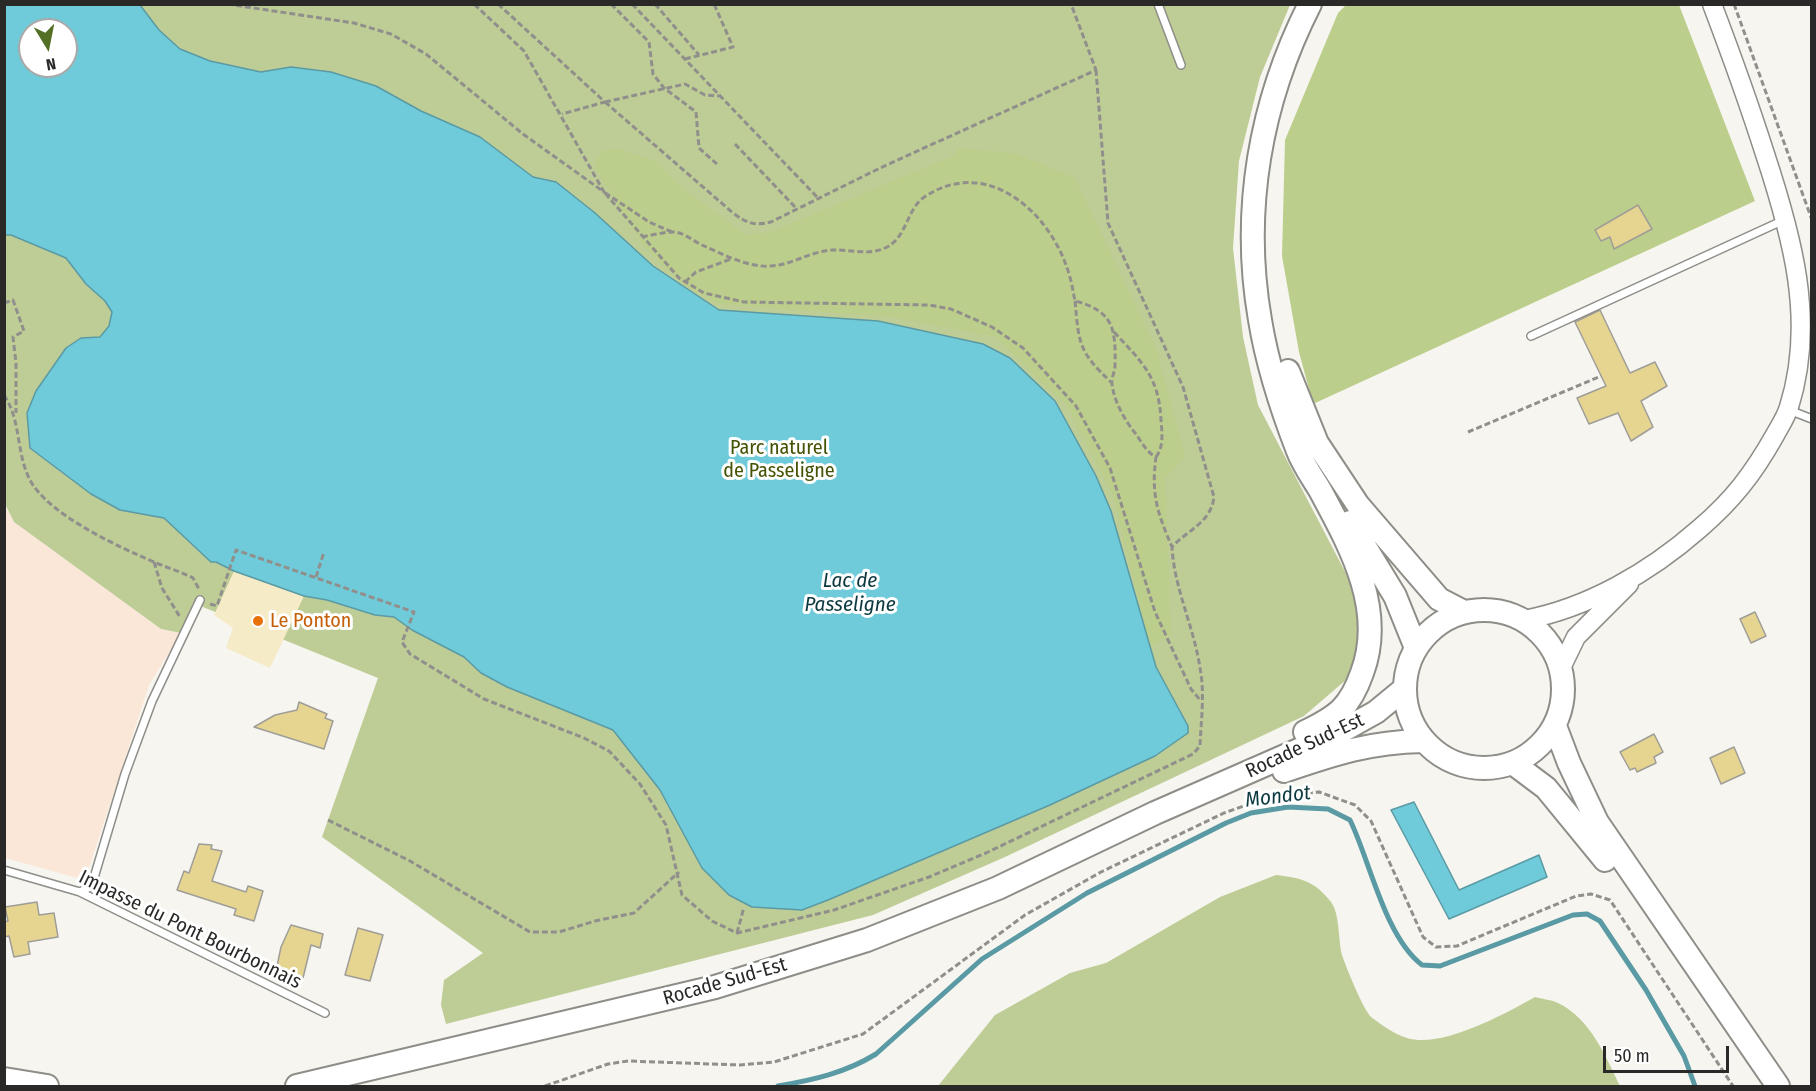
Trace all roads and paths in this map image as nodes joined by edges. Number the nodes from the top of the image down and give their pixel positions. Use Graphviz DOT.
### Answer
graph roads {
  1 [pos="227,4"];
  2 [pos="474,4"];
  3 [pos="498,4"];
  4 [pos="611,4"];
  5 [pos="632,4"];
  6 [pos="655,4"];
  7 [pos="714,4"];
  8 [pos="1071,4"];
  9 [pos="1158,4"];
  10 [pos="1310,4"];
  11 [pos="1320,4"];
  12 [pos="1712,4"];
  13 [pos="1734,4"];
  14 [pos="699,55"];
  15 [pos="685,59"];
  16 [pos="1181,65"];
  17 [pos="1096,70"];
  18 [pos="664,88"];
  19 [pos="721,96"];
  20 [pos="605,102"];
  21 [pos="562,114"];
  22 [pos="735,144"];
  23 [pos="717,164"];
  24 [pos="604,192"];
  25 [pos="818,198"];
  26 [pos="797,209"];
  27 [pos="1786,219"];
  28 [pos="1812,220"];
  29 [pos="672,232"];
  30 [pos="642,237"];
  31 [pos="731,258"];
  32 [pos="685,282"];
  33 [pos="1075,301"];
  34 [pos="4,303"];
  35 [pos="1114,332"];
  36 [pos="1531,336"];
  37 [pos="1601,376"];
  38 [pos="1275,380"];
  39 [pos="1112,383"];
  40 [pos="4,395"];
  41 [pos="1789,410"];
  42 [pos="15,418"];
  43 [pos="1812,419"];
  44 [pos="1468,432"];
  45 [pos="1156,457"];
  46 [pos="1172,546"];
  47 [pos="324,552"];
  48 [pos="154,562"];
  49 [pos="1640,574"];
  50 [pos="316,577"];
  51 [pos="200,600"];
  52 [pos="1464,612"];
  53 [pos="1524,620"];
  54 [pos="187,629"];
  55 [pos="1416,648"];
  56 [pos="1561,668"];
  57 [pos="1404,689"];
  58 [pos="1201,701"];
  59 [pos="1555,726"];
  60 [pos="1423,741"];
  61 [pos="1514,764"];
  62 [pos="328,820"];
  63 [pos="1135,824"];
  64 [pos="4,870"];
  65 [pos="679,872"];
  66 [pos="80,892"];
  67 [pos="744,907"];
  68 [pos="737,933"];
  69 [pos="325,1013"];
  70 [pos="4,1079"];
  71 [pos="47,1086"];
  72 [pos="297,1086"];
  73 [pos="545,1086"];
  74 [pos="1733,1086"];
  75 [pos="1765,1086"];
  76 [pos="1778,1086"];
  1 -- 24 [label="path"];
  2 -- 21 [label="path"];
  3 -- 20 [label="path"];
  4 -- 18 [label="path"];
  5 -- 15 [label="path"];
  6 -- 14 [label="path"];
  7 -- 14 [label="path"];
  8 -- 17 [label="path"];
  9 -- 16 [label="lane"];
  10 -- 38 [label="main road"];
  11 -- 52 [label="main road"];
  12 -- 27 [label="street"];
  13 -- 28 [label="path"];
  14 -- 15 [label="path"];
  15 -- 19 [label="path"];
  17 -- 25 [label="path"];
  17 -- 46 [label="path"];
  18 -- 19 [label="path"];
  18 -- 20 [label="path"];
  18 -- 23 [label="path"];
  19 -- 25 [label="path"];
  20 -- 21 [label="path"];
  20 -- 26 [label="path"];
  21 -- 24 [label="path"];
  22 -- 26 [label="path"];
  24 -- 29 [label="path"];
  24 -- 30 [label="path"];
  25 -- 26 [label="path"];
  27 -- 36 [label="lane"];
  27 -- 41 [label="street"];
  29 -- 30 [label="path"];
  29 -- 31 [label="path"];
  30 -- 32 [label="path"];
  31 -- 32 [label="path"];
  31 -- 33 [label="path"];
  32 -- 58 [label="path"];
  33 -- 35 [label="path"];
  33 -- 39 [label="path"];
  34 -- 42 [label="path"];
  35 -- 39 [label="path"];
  35 -- 45 [label="path"];
  37 -- 44 [label="path"];
  38 -- 55 [label="main road"];
  38 -- 63 [label="main road"];
  39 -- 45 [label="path"];
  40 -- 42 [label="path"];
  41 -- 43 [label="lane"];
  41 -- 49 [label="street"];
  42 -- 48 [label="path"];
  45 -- 46 [label="path"];
  46 -- 58 [label="path"];
  47 -- 50 [label="path"];
  48 -- 51 [label="path"];
  48 -- 54 [label="path"];
  49 -- 53 [label="street"];
  49 -- 56 [label="street"];
  50 -- 51 [label="path"];
  50 -- 65 [label="path"];
  51 -- 54 [label="lane"];
  52 -- 53 [label="main road"];
  52 -- 55 [label="main road"];
  53 -- 56 [label="main road"];
  54 -- 66 [label="lane"];
  55 -- 57 [label="main road"];
  56 -- 59 [label="main road"];
  57 -- 60 [label="main road"];
  57 -- 63 [label="main road, Rocade Sud-Est"];
  58 -- 68 [label="path"];
  59 -- 61 [label="main road"];
  59 -- 76 [label="main road"];
  60 -- 61 [label="main road"];
  60 -- 63 [label="main road, Rocade Sud-Est"];
  61 -- 75 [label="main road"];
  62 -- 65 [label="path"];
  63 -- 72 [label="main road, Rocade Sud-Est"];
  64 -- 66 [label="lane, Impasse du Pont Bourbonnais"];
  65 -- 68 [label="path"];
  66 -- 69 [label="lane, Impasse du Pont Bourbonnais"];
  67 -- 68 [label="path"];
  70 -- 71 [label="main road"];
  73 -- 74 [label="path"];
}
